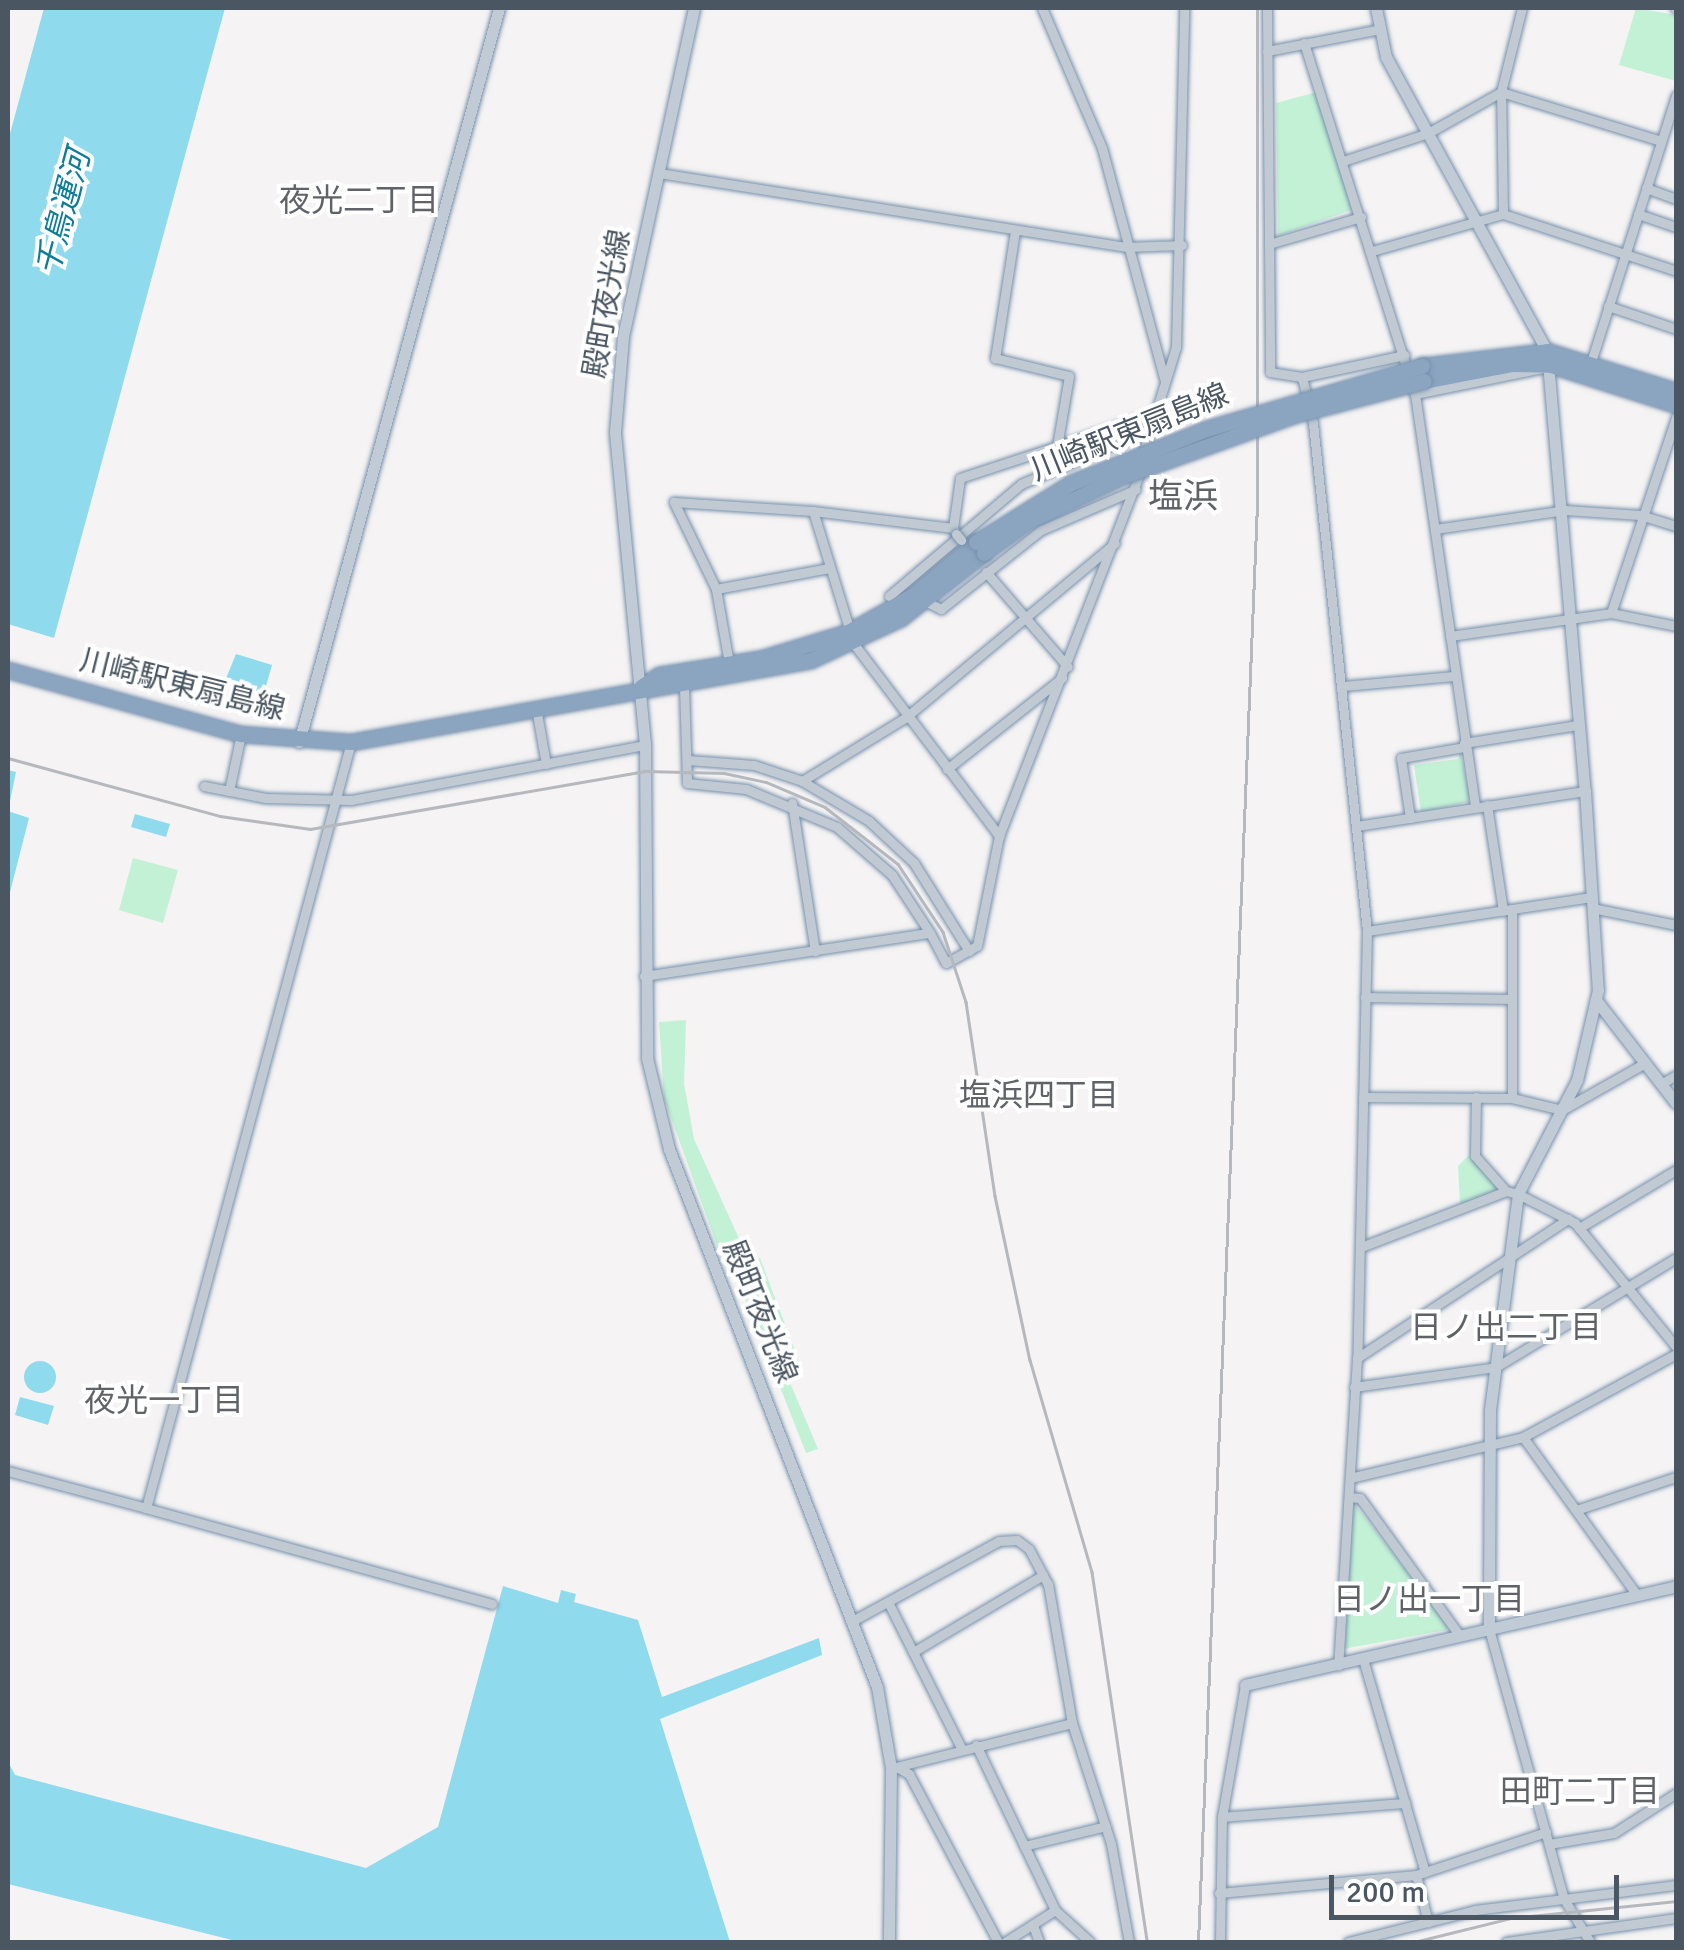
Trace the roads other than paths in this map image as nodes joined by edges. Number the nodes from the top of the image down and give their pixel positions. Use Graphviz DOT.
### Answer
graph roads {
  1 [pos="499,8"];
  2 [pos="694,8"];
  3 [pos="1042,8"];
  4 [pos="1184,8"];
  5 [pos="1266,8"];
  6 [pos="1376,8"];
  7 [pos="1522,8"];
  8 [pos="1380,29"];
  9 [pos="1304,43"];
  10 [pos="1267,51"];
  11 [pos="1501,92"];
  12 [pos="1676,95"];
  13 [pos="1428,133"];
  14 [pos="1661,142"];
  15 [pos="1342,161"];
  16 [pos="659,173"];
  17 [pos="1646,188"];
  18 [pos="1676,199"];
  19 [pos="1503,214"];
  20 [pos="1638,214"];
  21 [pos="1361,217"];
  22 [pos="1474,218"];
  23 [pos="1676,227"];
  24 [pos="1014,231"];
  25 [pos="1269,244"];
  26 [pos="1182,245"];
  27 [pos="1127,248"];
  28 [pos="1372,252"];
  29 [pos="1625,254"];
  30 [pos="1676,271"];
  31 [pos="1608,306"];
  32 [pos="1676,329"];
  33 [pos="1405,355"];
  34 [pos="1549,358"];
  35 [pos="1591,362"];
  36 [pos="1302,377"];
  37 [pos="1420,380"];
  38 [pos="1165,384"];
  39 [pos="1676,391"];
  40 [pos="1676,405"];
  41 [pos="1152,416"];
  42 [pos="1676,418"];
  43 [pos="1146,432"];
  44 [pos="1057,446"];
  45 [pos="1136,489"];
  46 [pos="813,510"];
  47 [pos="1564,510"];
  48 [pos="1640,516"];
  49 [pos="1676,526"];
  50 [pos="1435,528"];
  51 [pos="966,541"];
  52 [pos="1118,541"];
  53 [pos="828,568"];
  54 [pos="986,572"];
  55 [pos="716,589"];
  56 [pos="889,596"];
  57 [pos="926,602"];
  58 [pos="1611,613"];
  59 [pos="1026,618"];
  60 [pos="1575,618"];
  61 [pos="1676,626"];
  62 [pos="1450,636"];
  63 [pos="851,638"];
  64 [pos="728,663"];
  65 [pos="1068,667"];
  66 [pos="8,670"];
  67 [pos="1455,676"];
  68 [pos="1063,678"];
  69 [pos="684,686"];
  70 [pos="1342,686"];
  71 [pos="640,687"];
  72 [pos="536,708"];
  73 [pos="905,718"];
  74 [pos="1578,725"];
  75 [pos="241,734"];
  76 [pos="351,742"];
  77 [pos="299,743"];
  78 [pos="645,745"];
  79 [pos="1464,745"];
  80 [pos="688,760"];
  81 [pos="546,764"];
  82 [pos="946,769"];
  83 [pos="802,781"];
  84 [pos="204,786"];
  85 [pos="228,791"];
  86 [pos="1585,792"];
  87 [pos="340,798"];
  88 [pos="792,804"];
  89 [pos="1487,806"];
  90 [pos="1474,808"];
  91 [pos="1410,818"];
  92 [pos="1356,826"];
  93 [pos="1000,836"];
  94 [pos="1592,902"];
  95 [pos="1508,910"];
  96 [pos="1676,925"];
  97 [pos="1367,931"];
  98 [pos="930,933"];
  99 [pos="815,951"];
  100 [pos="969,951"];
  101 [pos="644,976"];
  102 [pos="1365,997"];
  103 [pos="1512,999"];
  104 [pos="1596,1000"];
  105 [pos="1645,1063"];
  106 [pos="1676,1076"];
  107 [pos="1661,1084"];
  108 [pos="1363,1097"];
  109 [pos="1476,1097"];
  110 [pos="1512,1098"];
  111 [pos="1676,1104"];
  112 [pos="1562,1110"];
  113 [pos="1676,1170"];
  114 [pos="1512,1192"];
  115 [pos="1568,1219"];
  116 [pos="1579,1228"];
  117 [pos="1361,1247"];
  118 [pos="1510,1258"];
  119 [pos="1676,1258"];
  120 [pos="1626,1287"];
  121 [pos="1676,1350"];
  122 [pos="1357,1358"];
  123 [pos="1496,1367"];
  124 [pos="1354,1387"];
  125 [pos="1523,1437"];
  126 [pos="1490,1444"];
  127 [pos="8,1471"];
  128 [pos="1676,1477"];
  129 [pos="1350,1478"];
  130 [pos="1349,1497"];
  131 [pos="146,1508"];
  132 [pos="1576,1510"];
  133 [pos="1043,1574"];
  134 [pos="1676,1586"];
  135 [pos="1637,1594"];
  136 [pos="888,1602"];
  137 [pos="492,1604"];
  138 [pos="854,1620"];
  139 [pos="1489,1629"];
  140 [pos="1460,1636"];
  141 [pos="913,1652"];
  142 [pos="1363,1659"];
  143 [pos="1338,1665"];
  144 [pos="1245,1685"];
  145 [pos="1072,1723"];
  146 [pos="976,1745"];
  147 [pos="962,1748"];
  148 [pos="894,1767"];
  149 [pos="1676,1792"];
  150 [pos="1404,1803"];
  151 [pos="1222,1818"];
  152 [pos="1106,1826"];
  153 [pos="1546,1832"];
  154 [pos="1549,1844"];
  155 [pos="1024,1846"];
  156 [pos="1421,1874"];
  157 [pos="1676,1885"];
  158 [pos="1219,1892"];
  159 [pos="1564,1898"];
  160 [pos="1055,1910"];
  161 [pos="1676,1918"];
  162 [pos="1428,1922"];
  163 [pos="1580,1928"];
  164 [pos="1037,1935"];
  165 [pos="889,1942"];
  166 [pos="1002,1942"];
  167 [pos="1048,1942"];
  168 [pos="1090,1942"];
  169 [pos="1129,1942"];
  170 [pos="1220,1942"];
  171 [pos="1348,1942"];
  172 [pos="1506,1942"];
  173 [pos="1590,1942"];
  1 -- 77 [label="street"];
  2 -- 16 [label="street, 殿町夜光線"];
  3 -- 27 [label="street"];
  4 -- 26 [label="street"];
  5 -- 10 [label="street"];
  6 -- 8 [label="street"];
  7 -- 11 [label="street"];
  8 -- 9 [label="street"];
  8 -- 13 [label="street"];
  9 -- 10 [label="street"];
  9 -- 15 [label="street"];
  10 -- 25 [label="street"];
  11 -- 13 [label="street"];
  11 -- 14 [label="street"];
  11 -- 19 [label="street"];
  12 -- 14 [label="street"];
  13 -- 15 [label="street"];
  13 -- 22 [label="street"];
  14 -- 17 [label="street"];
  15 -- 21 [label="street"];
  16 -- 24 [label="street"];
  16 -- 71 [label="street, 殿町夜光線"];
  17 -- 18 [label="street"];
  17 -- 20 [label="street"];
  19 -- 22 [label="street"];
  19 -- 29 [label="street"];
  20 -- 23 [label="street"];
  20 -- 29 [label="street"];
  21 -- 25 [label="street"];
  21 -- 28 [label="street"];
  22 -- 28 [label="street"];
  22 -- 34 [label="street"];
  24 -- 27 [label="street"];
  24 -- 44 [label="street"];
  25 -- 36 [label="street"];
  26 -- 27 [label="street"];
  26 -- 38 [label="street"];
  27 -- 38 [label="street"];
  28 -- 33 [label="street"];
  29 -- 30 [label="street"];
  29 -- 31 [label="street"];
  31 -- 32 [label="street"];
  31 -- 35 [label="street"];
  33 -- 36 [label="street"];
  33 -- 37 [label="street"];
  34 -- 35 [label="highway, 川崎駅東扇島線"];
  34 -- 37 [label="highway, 川崎駅東扇島線"];
  34 -- 37 [label="street"];
  34 -- 40 [label="highway, 川崎駅東扇島線"];
  34 -- 47 [label="street"];
  35 -- 39 [label="highway, 川崎駅東扇島線"];
  36 -- 70 [label="street"];
  37 -- 50 [label="street"];
  37 -- 51 [label="highway, 川崎駅東扇島線, bridge"];
  38 -- 41 [label="street"];
  41 -- 43 [label="street"];
  41 -- 44 [label="street"];
  42 -- 48 [label="street"];
  43 -- 45 [label="street"];
  43 -- 56 [label="street"];
  44 -- 51 [label="street"];
  45 -- 52 [label="street"];
  45 -- 54 [label="street"];
  46 -- 51 [label="street"];
  46 -- 53 [label="street"];
  46 -- 55 [label="street"];
  47 -- 48 [label="street"];
  47 -- 50 [label="street"];
  47 -- 60 [label="street"];
  48 -- 49 [label="street"];
  48 -- 58 [label="street"];
  50 -- 62 [label="street"];
  51 -- 57 [label="highway, 川崎駅東扇島線"];
  51 -- 63 [label="highway, 川崎駅東扇島線"];
  52 -- 59 [label="street"];
  52 -- 65 [label="street"];
  53 -- 55 [label="street"];
  53 -- 63 [label="street"];
  54 -- 57 [label="street"];
  54 -- 59 [label="street"];
  55 -- 64 [label="street"];
  57 -- 63 [label="highway, 川崎駅東扇島線"];
  58 -- 60 [label="street"];
  58 -- 61 [label="street"];
  59 -- 65 [label="street"];
  59 -- 73 [label="street"];
  60 -- 62 [label="street"];
  60 -- 74 [label="street"];
  62 -- 67 [label="street"];
  63 -- 64 [label="highway, 川崎駅東扇島線"];
  63 -- 69 [label="highway, 川崎駅東扇島線"];
  63 -- 73 [label="street"];
  64 -- 71 [label="highway, 川崎駅東扇島線"];
  65 -- 68 [label="street"];
  66 -- 75 [label="highway, 川崎駅東扇島線"];
  67 -- 70 [label="street"];
  67 -- 79 [label="street"];
  68 -- 82 [label="street"];
  68 -- 93 [label="street"];
  69 -- 71 [label="highway, 川崎駅東扇島線"];
  69 -- 80 [label="street"];
  70 -- 92 [label="street"];
  71 -- 72 [label="highway, 川崎駅東扇島線"];
  71 -- 78 [label="street, 殿町夜光線"];
  72 -- 76 [label="highway, 川崎駅東扇島線"];
  72 -- 81 [label="street"];
  73 -- 82 [label="street"];
  73 -- 83 [label="street"];
  74 -- 79 [label="street"];
  74 -- 86 [label="street"];
  75 -- 77 [label="highway, 川崎駅東扇島線"];
  75 -- 85 [label="street"];
  76 -- 77 [label="highway, 川崎駅東扇島線"];
  76 -- 87 [label="street"];
  78 -- 81 [label="street"];
  78 -- 101 [label="street, 殿町夜光線"];
  79 -- 90 [label="street"];
  79 -- 91 [label="street"];
  80 -- 83 [label="street"];
  80 -- 88 [label="street"];
  81 -- 87 [label="street"];
  82 -- 93 [label="street"];
  83 -- 100 [label="street"];
  84 -- 85 [label="street"];
  85 -- 87 [label="street"];
  86 -- 89 [label="street"];
  86 -- 94 [label="street"];
  87 -- 131 [label="street"];
  88 -- 98 [label="street"];
  88 -- 99 [label="street"];
  89 -- 90 [label="street"];
  89 -- 95 [label="street"];
  90 -- 91 [label="street"];
  91 -- 92 [label="street"];
  92 -- 97 [label="street"];
  93 -- 100 [label="street"];
  94 -- 95 [label="street"];
  94 -- 96 [label="street"];
  94 -- 104 [label="street"];
  95 -- 97 [label="street"];
  95 -- 103 [label="street"];
  97 -- 102 [label="street"];
  98 -- 99 [label="street"];
  98 -- 100 [label="street"];
  99 -- 101 [label="street"];
  101 -- 138 [label="street, 殿町夜光線"];
  102 -- 103 [label="street"];
  102 -- 108 [label="street"];
  103 -- 110 [label="street"];
  104 -- 105 [label="street"];
  104 -- 112 [label="street"];
  105 -- 107 [label="street"];
  105 -- 112 [label="street"];
  106 -- 107 [label="street"];
  107 -- 111 [label="street"];
  108 -- 109 [label="street"];
  108 -- 117 [label="street"];
  109 -- 110 [label="street"];
  109 -- 114 [label="street"];
  110 -- 112 [label="street"];
  112 -- 114 [label="street"];
  113 -- 116 [label="street"];
  114 -- 115 [label="street"];
  114 -- 117 [label="street"];
  114 -- 118 [label="street"];
  115 -- 116 [label="street"];
  115 -- 118 [label="street"];
  116 -- 120 [label="street"];
  117 -- 122 [label="street"];
  118 -- 122 [label="street"];
  118 -- 123 [label="street"];
  119 -- 120 [label="street"];
  120 -- 121 [label="street"];
  120 -- 123 [label="street"];
  121 -- 125 [label="street"];
  122 -- 124 [label="street"];
  123 -- 124 [label="street"];
  123 -- 126 [label="street"];
  124 -- 129 [label="street"];
  125 -- 126 [label="street"];
  125 -- 132 [label="street"];
  126 -- 129 [label="street"];
  126 -- 139 [label="street"];
  127 -- 131 [label="street"];
  128 -- 132 [label="street"];
  129 -- 130 [label="street"];
  130 -- 140 [label="street"];
  130 -- 143 [label="street"];
  131 -- 137 [label="street"];
  132 -- 135 [label="street"];
  133 -- 136 [label="street"];
  133 -- 141 [label="street"];
  133 -- 145 [label="street"];
  134 -- 135 [label="street"];
  135 -- 139 [label="street"];
  136 -- 138 [label="street"];
  136 -- 141 [label="street"];
  138 -- 148 [label="street, 殿町夜光線"];
  139 -- 140 [label="street"];
  139 -- 153 [label="street"];
  140 -- 142 [label="street"];
  141 -- 147 [label="street"];
  142 -- 143 [label="street"];
  142 -- 150 [label="street"];
  143 -- 144 [label="street"];
  144 -- 151 [label="street"];
  145 -- 146 [label="street"];
  145 -- 152 [label="street"];
  146 -- 147 [label="street"];
  146 -- 155 [label="street"];
  147 -- 148 [label="street"];
  148 -- 165 [label="street, 殿町夜光線"];
  148 -- 166 [label="street"];
  149 -- 154 [label="street"];
  150 -- 151 [label="street"];
  150 -- 156 [label="street"];
  151 -- 158 [label="street"];
  152 -- 155 [label="street"];
  152 -- 169 [label="street"];
  153 -- 154 [label="street"];
  153 -- 156 [label="street"];
  154 -- 159 [label="street"];
  155 -- 160 [label="street"];
  156 -- 158 [label="street"];
  156 -- 162 [label="street"];
  157 -- 159 [label="street"];
  158 -- 170 [label="street"];
  159 -- 162 [label="street"];
  159 -- 163 [label="street"];
  160 -- 164 [label="street"];
  160 -- 168 [label="street"];
  161 -- 163 [label="street"];
  162 -- 171 [label="street"];
  163 -- 172 [label="street"];
  163 -- 173 [label="street"];
  164 -- 166 [label="street"];
  164 -- 167 [label="street"];
}
